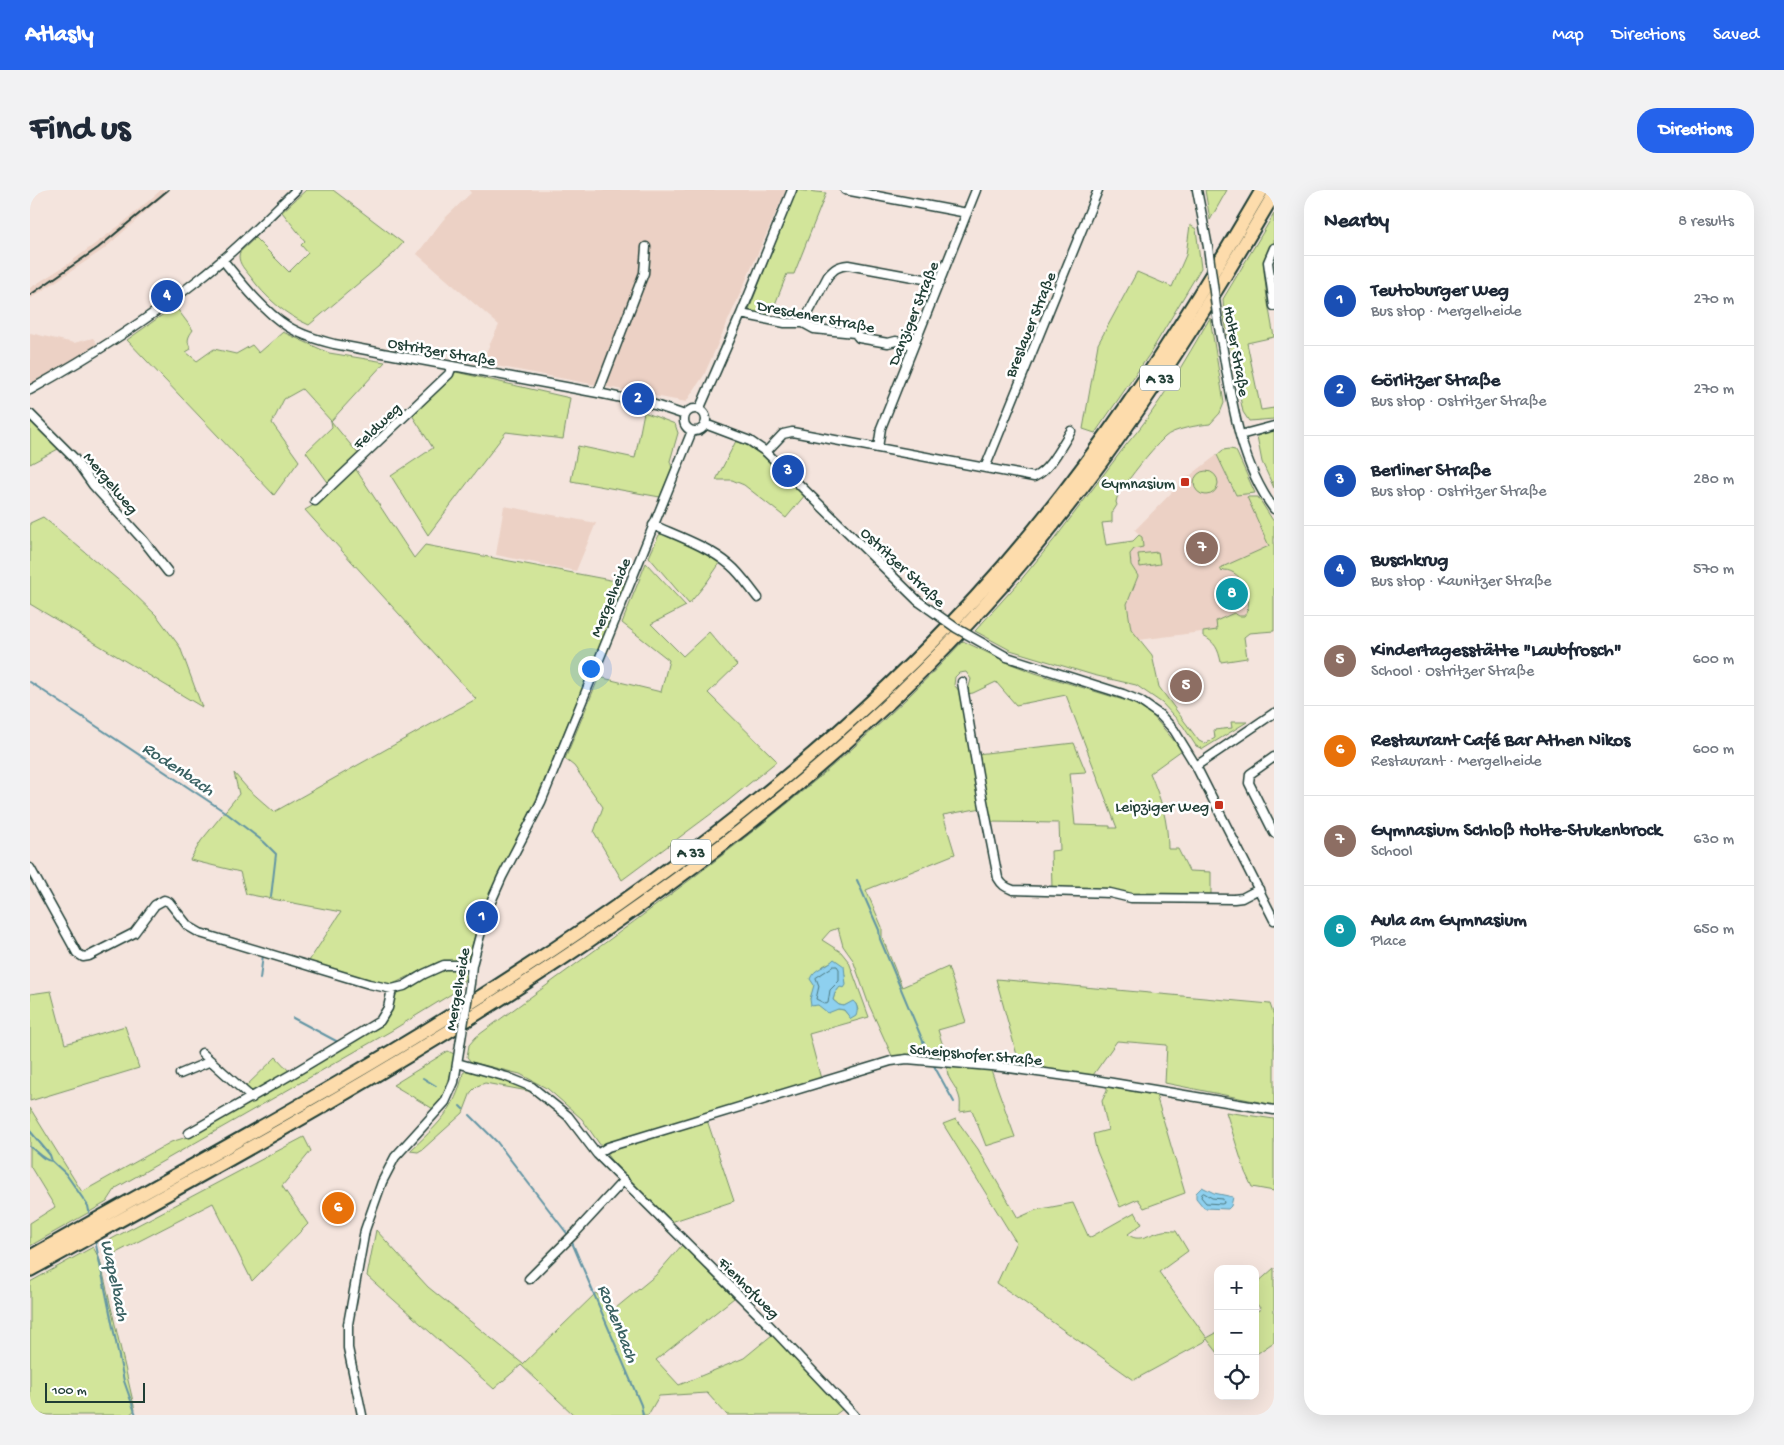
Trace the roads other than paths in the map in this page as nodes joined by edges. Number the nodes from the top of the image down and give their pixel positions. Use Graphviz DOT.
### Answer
graph roads {
  1 [pos="296,190"];
  2 [pos="792,190"];
  3 [pos="845,190"];
  4 [pos="976,190"];
  5 [pos="1098,190"];
  6 [pos="1197,190"];
  7 [pos="1262,190"];
  8 [pos="886,193"];
  9 [pos="1274,194"];
  10 [pos="967,213"];
  11 [pos="646,247"];
  12 [pos="1274,248"];
  13 [pos="222,260"];
  14 [pos="940,282"];
  15 [pos="1274,306"];
  16 [pos="741,314"];
  17 [pos="803,323"];
  18 [pos="914,345"];
  19 [pos="452,366"];
  20 [pos="30,390"];
  21 [pos="598,393"];
  22 [pos="699,410"];
  23 [pos="30,414"];
  24 [pos="685,415"];
  25 [pos="705,424"];
  26 [pos="1274,426"];
  27 [pos="692,431"];
  28 [pos="1071,431"];
  29 [pos="1240,435"];
  30 [pos="878,448"];
  31 [pos="766,452"];
  32 [pos="985,468"];
  33 [pos="315,502"];
  34 [pos="1274,509"];
  35 [pos="653,525"];
  36 [pos="168,572"];
  37 [pos="758,598"];
  38 [pos="962,682"];
  39 [pos="1274,713"];
  40 [pos="1274,757"];
  41 [pos="1196,766"];
  42 [pos="1274,833"];
  43 [pos="30,868"];
  44 [pos="1259,889"];
  45 [pos="1274,920"];
  46 [pos="472,964"];
  47 [pos="392,989"];
  48 [pos="202,1053"];
  49 [pos="211,1061"];
  50 [pos="457,1063"];
  51 [pos="180,1074"];
  52 [pos="252,1098"];
  53 [pos="1274,1110"];
  54 [pos="189,1133"];
  55 [pos="597,1154"];
  56 [pos="624,1180"];
  57 [pos="76,1238"];
  58 [pos="30,1257"];
  59 [pos="30,1270"];
  60 [pos="529,1279"];
  61 [pos="362,1415"];
  62 [pos="854,1415"];
  1 -- 13 [label="street"];
  2 -- 16 [label="street"];
  3 -- 8 [label="street"];
  4 -- 10 [label="street, Danziger Straße"];
  5 -- 32 [label="street, Breslauer Straße"];
  6 -- 29 [label="street, Holter Straße, bridge"];
  7 -- 57 [label="highway, A 33"];
  8 -- 10 [label="street"];
  9 -- 57 [label="highway, A 33"];
  10 -- 14 [label="street, Danziger Straße"];
  11 -- 21 [label="street"];
  12 -- 15 [label="street"];
  13 -- 19 [label="street, Ostritzer Straße"];
  13 -- 20 [label="street"];
  14 -- 17 [label="street"];
  14 -- 18 [label="street, Danziger Straße"];
  16 -- 17 [label="street, Dresdener Straße"];
  16 -- 22 [label="street"];
  17 -- 18 [label="street, Dresdener Straße"];
  18 -- 30 [label="street, Danziger Straße"];
  19 -- 21 [label="street, Ostritzer Straße"];
  19 -- 33 [label="street, Feldweg"];
  21 -- 24 [label="street, Ostritzer Straße"];
  22 -- 24 [label="street"];
  22 -- 25 [label="street"];
  23 -- 36 [label="street, Mergelweg"];
  24 -- 27 [label="street"];
  25 -- 27 [label="street"];
  25 -- 31 [label="street, Ostritzer Straße"];
  26 -- 29 [label="street"];
  27 -- 35 [label="street, Mergelheide"];
  28 -- 32 [label="street"];
  29 -- 34 [label="street, Holter Straße"];
  30 -- 31 [label="street"];
  30 -- 32 [label="street"];
  31 -- 41 [label="street, Ostritzer Straße, bridge"];
  35 -- 37 [label="street"];
  35 -- 46 [label="street, Mergelheide"];
  38 -- 44 [label="street"];
  39 -- 41 [label="street"];
  40 -- 42 [label="street"];
  41 -- 44 [label="street, Ostritzer Straße"];
  43 -- 47 [label="street"];
  44 -- 45 [label="street, Ostritzer Straße"];
  46 -- 47 [label="street"];
  46 -- 50 [label="street, Mergelheide, bridge"];
  47 -- 52 [label="street"];
  48 -- 49 [label="street"];
  49 -- 51 [label="street"];
  49 -- 52 [label="street"];
  50 -- 55 [label="street, Fienhofweg"];
  50 -- 61 [label="street, Mergelheide"];
  52 -- 54 [label="street"];
  53 -- 55 [label="street, Scheipshofer Straße"];
  55 -- 56 [label="street, Fienhofweg"];
  56 -- 60 [label="street"];
  56 -- 62 [label="street, Fienhofweg"];
  57 -- 58 [label="highway, A 33"];
  57 -- 59 [label="highway, A 33"];
}
